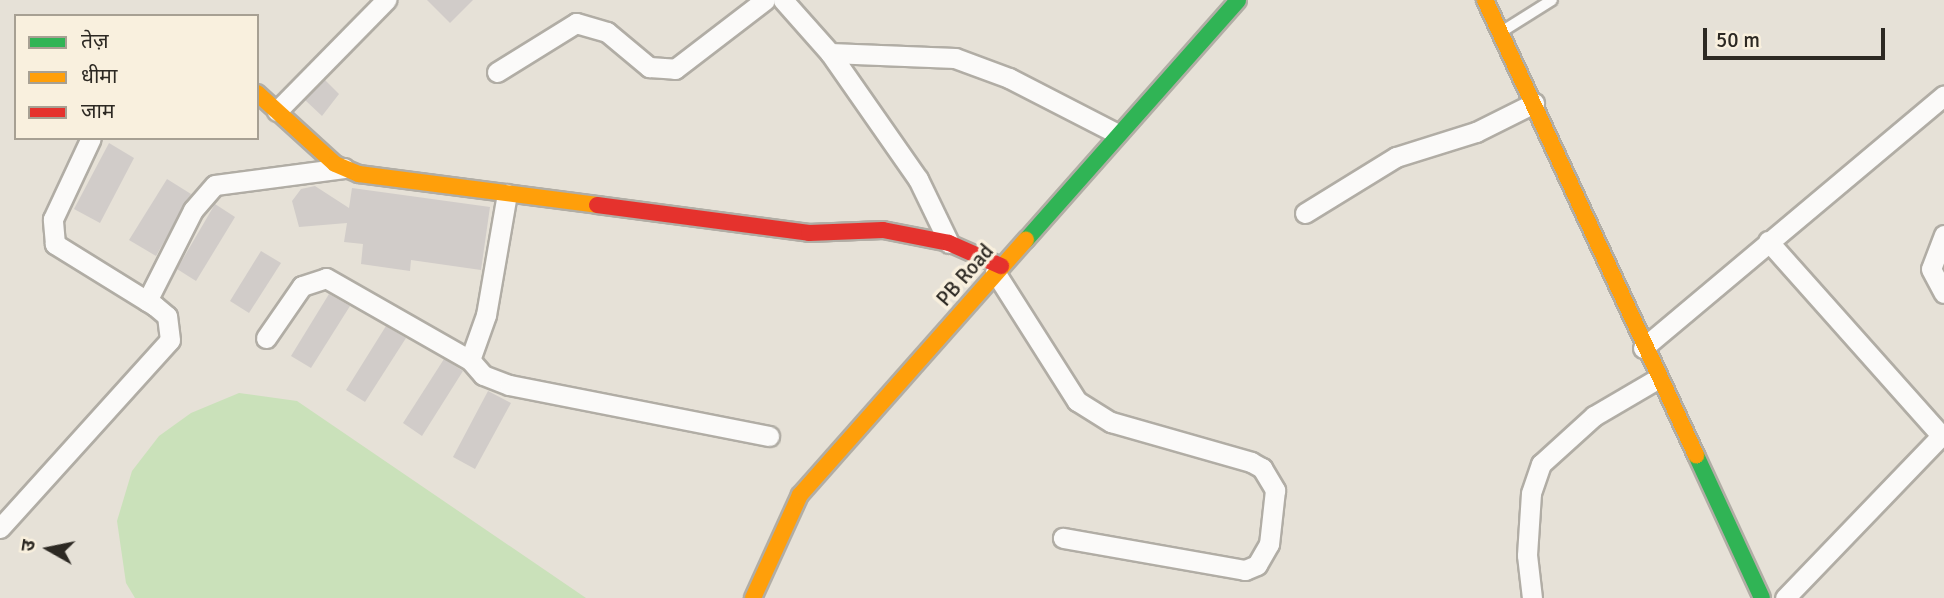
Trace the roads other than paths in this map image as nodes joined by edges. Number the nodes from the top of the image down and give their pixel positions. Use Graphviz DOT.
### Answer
graph roads {
  1 [pos="765,0"];
  2 [pos="783,0"];
  3 [pos="1238,0"];
  4 [pos="1485,0"];
  5 [pos="1552,0"];
  6 [pos="384,1"];
  7 [pos="1500,32"];
  8 [pos="830,53"];
  9 [pos="497,72"];
  10 [pos="259,95"];
  11 [pos="1944,95"];
  12 [pos="1534,103"];
  13 [pos="277,111"];
  14 [pos="1116,133"];
  15 [pos="90,140"];
  16 [pos="344,168"];
  17 [pos="507,194"];
  18 [pos="1305,213"];
  19 [pos="1944,235"];
  20 [pos="1768,242"];
  21 [pos="948,243"];
  22 [pos="998,269"];
  23 [pos="1944,293"];
  24 [pos="147,302"];
  25 [pos="266,338"];
  26 [pos="1643,348"];
  27 [pos="470,360"];
  28 [pos="1657,379"];
  29 [pos="1943,435"];
  30 [pos="769,436"];
  31 [pos="0,528"];
  32 [pos="1063,538"];
  33 [pos="753,598"];
  34 [pos="1532,598"];
  35 [pos="1762,598"];
  36 [pos="1785,598"];
  1 -- 9 [label="street"];
  2 -- 8 [label="street"];
  3 -- 14 [label="street, PB Road"];
  4 -- 7 [label="street"];
  5 -- 7 [label="lane"];
  6 -- 13 [label="street"];
  7 -- 12 [label="street"];
  8 -- 14 [label="street"];
  8 -- 21 [label="street"];
  10 -- 13 [label="street"];
  11 -- 20 [label="street"];
  12 -- 18 [label="street"];
  12 -- 26 [label="street"];
  13 -- 16 [label="street"];
  14 -- 22 [label="street, PB Road"];
  15 -- 24 [label="street"];
  16 -- 17 [label="street"];
  16 -- 24 [label="street"];
  17 -- 21 [label="street"];
  17 -- 27 [label="street"];
  19 -- 23 [label="street"];
  20 -- 26 [label="street"];
  20 -- 29 [label="street"];
  21 -- 22 [label="street"];
  22 -- 32 [label="street"];
  22 -- 33 [label="street, PB Road"];
  24 -- 31 [label="street"];
  25 -- 27 [label="street"];
  26 -- 28 [label="street"];
  27 -- 30 [label="street"];
  28 -- 34 [label="street"];
  28 -- 35 [label="street"];
  29 -- 36 [label="street"];
}
